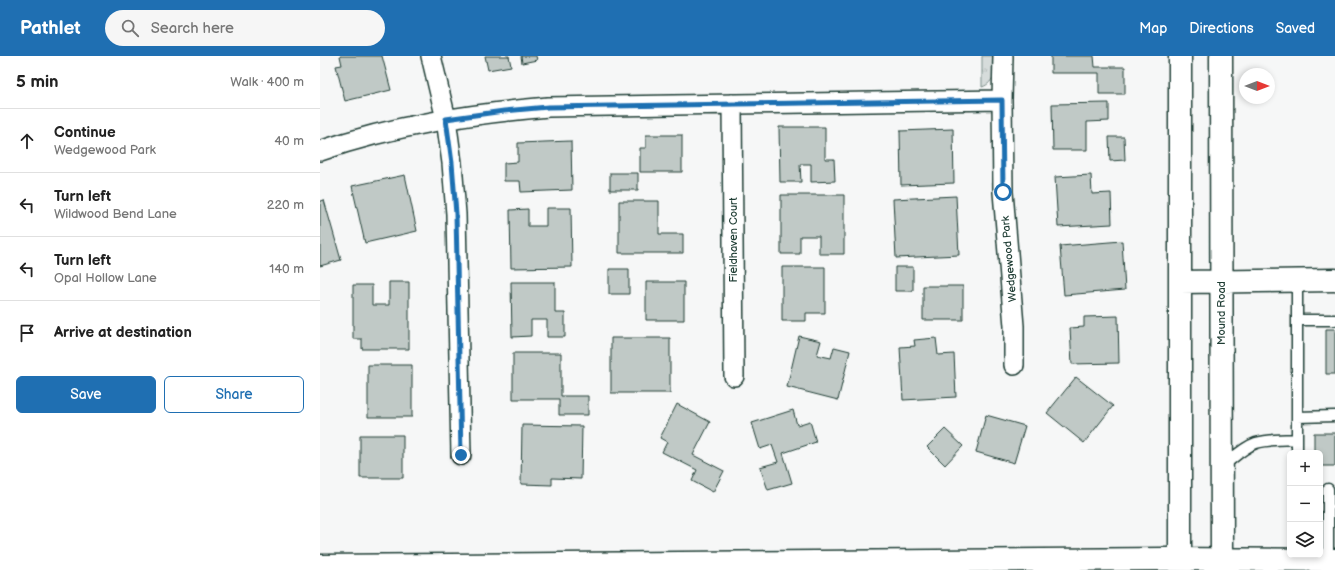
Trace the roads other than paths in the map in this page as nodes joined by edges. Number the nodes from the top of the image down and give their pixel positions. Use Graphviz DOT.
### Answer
graph roads {
  1 [pos="431,56"];
  2 [pos="1003,56"];
  3 [pos="1180,56"];
  4 [pos="1221,56"];
  5 [pos="1002,100"];
  6 [pos="732,104"];
  7 [pos="446,119"];
  8 [pos="320,151"];
  9 [pos="1335,280"];
  10 [pos="1297,281"];
  11 [pos="1180,282"];
  12 [pos="1221,282"];
  13 [pos="1297,320"];
  14 [pos="1335,320"];
  15 [pos="1014,365"];
  16 [pos="734,376"];
  17 [pos="1335,416"];
  18 [pos="1297,417"];
  19 [pos="1297,439"];
  20 [pos="1297,450"];
  21 [pos="461,455"];
  22 [pos="1221,467"];
  23 [pos="1328,489"];
  24 [pos="1332,560"];
  25 [pos="1180,564"];
  26 [pos="1222,564"];
  27 [pos="320,566"];
  28 [pos="418,567"];
  1 -- 7 [label="street"];
  2 -- 5 [label="street, Wedgewood Park"];
  3 -- 11 [label="street"];
  4 -- 12 [label="street, Mound Road"];
  5 -- 6 [label="street"];
  5 -- 15 [label="street, Wedgewood Park"];
  6 -- 7 [label="street"];
  6 -- 16 [label="street, Fieldhaven Court"];
  7 -- 8 [label="street"];
  7 -- 21 [label="street"];
  9 -- 10 [label="street"];
  10 -- 12 [label="street"];
  10 -- 13 [label="lane"];
  11 -- 12 [label="street"];
  11 -- 25 [label="street"];
  12 -- 22 [label="street, Mound Road"];
  13 -- 14 [label="lane"];
  13 -- 18 [label="lane"];
  17 -- 18 [label="lane"];
  18 -- 19 [label="lane"];
  19 -- 20 [label="lane"];
  19 -- 22 [label="lane"];
  22 -- 26 [label="street, Mound Road"];
  23 -- 24 [label="lane"];
  24 -- 26 [label="street"];
  25 -- 26 [label="street"];
  25 -- 28 [label="street"];
  27 -- 28 [label="street"];
}
